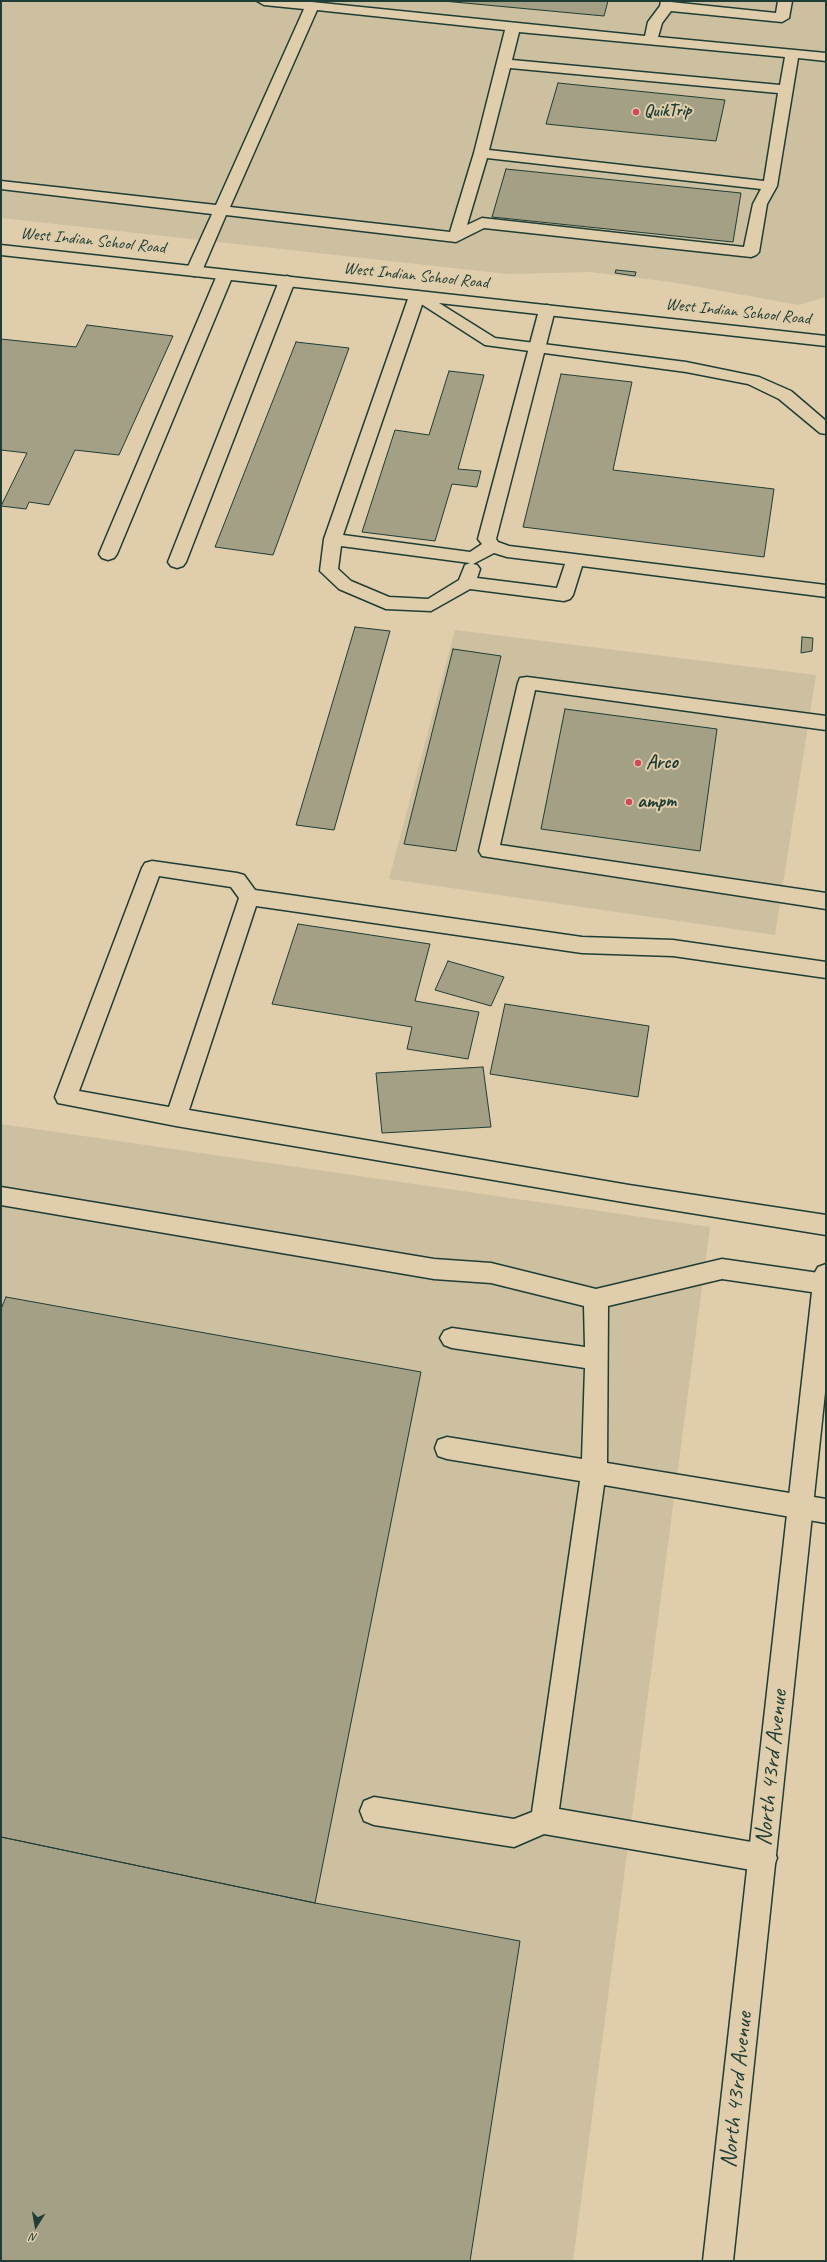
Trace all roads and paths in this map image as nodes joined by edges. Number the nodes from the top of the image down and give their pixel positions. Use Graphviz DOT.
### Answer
graph roads {
  1 [pos="264,1"];
  2 [pos="786,1"];
  3 [pos="667,4"];
  4 [pos="312,6"];
  5 [pos="513,28"];
  6 [pos="651,40"];
  7 [pos="792,54"];
  8 [pos="826,57"];
  9 [pos="504,63"];
  10 [pos="786,90"];
  11 [pos="481,153"];
  12 [pos="1,185"];
  13 [pos="770,186"];
  14 [pos="220,210"];
  15 [pos="456,237"];
  16 [pos="1,250"];
  17 [pos="194,271"];
  18 [pos="225,275"];
  19 [pos="287,281"];
  20 [pos="418,296"];
  21 [pos="547,310"];
  22 [pos="826,341"];
  23 [pos="536,348"];
  24 [pos="826,429"];
  25 [pos="333,539"];
  26 [pos="492,546"];
  27 [pos="108,554"];
  28 [pos="474,558"];
  29 [pos="576,560"];
  30 [pos="177,562"];
  31 [pos="467,583"];
  32 [pos="826,591"];
  33 [pos="826,723"];
  34 [pos="249,897"];
  35 [pos="826,901"];
  36 [pos="826,970"];
  37 [pos="176,1117"];
  38 [pos="1,1196"];
  39 [pos="826,1225"];
  40 [pos="825,1279"];
  41 [pos="596,1299"];
  42 [pos="452,1338"];
  43 [pos="597,1359"];
  44 [pos="447,1448"];
  45 [pos="594,1472"];
  46 [pos="800,1507"];
  47 [pos="826,1511"];
  48 [pos="374,1811"];
  49 [pos="544,1820"];
  50 [pos="763,1858"];
  51 [pos="718,2261"];
  1 -- 4 [label="main road"];
  2 -- 3 [label="main road"];
  3 -- 6 [label="main road"];
  4 -- 5 [label="main road"];
  4 -- 14 [label="main road"];
  5 -- 6 [label="main road"];
  5 -- 9 [label="main road"];
  6 -- 7 [label="main road"];
  7 -- 8 [label="main road"];
  7 -- 10 [label="main road"];
  9 -- 10 [label="main road"];
  9 -- 11 [label="main road"];
  10 -- 13 [label="main road"];
  11 -- 13 [label="main road"];
  11 -- 15 [label="main road"];
  12 -- 14 [label="main road"];
  13 -- 15 [label="main road"];
  14 -- 15 [label="main road"];
  14 -- 17 [label="main road"];
  16 -- 17 [label="main road, West Indian School Road"];
  17 -- 18 [label="main road, West Indian School Road"];
  18 -- 19 [label="main road, West Indian School Road"];
  18 -- 27 [label="main road"];
  19 -- 20 [label="main road, West Indian School Road"];
  19 -- 30 [label="main road"];
  20 -- 21 [label="main road, West Indian School Road"];
  20 -- 23 [label="main road"];
  20 -- 25 [label="main road"];
  21 -- 22 [label="main road, West Indian School Road"];
  21 -- 23 [label="main road"];
  23 -- 24 [label="main road"];
  23 -- 26 [label="main road"];
  25 -- 28 [label="main road"];
  25 -- 31 [label="main road"];
  26 -- 28 [label="main road"];
  26 -- 29 [label="main road"];
  28 -- 31 [label="main road"];
  29 -- 31 [label="main road"];
  29 -- 32 [label="main road"];
  33 -- 35 [label="main road"];
  34 -- 36 [label="main road"];
  34 -- 37 [label="main road"];
  34 -- 37 [label="main road"];
  37 -- 39 [label="main road"];
  38 -- 41 [label="main road"];
  40 -- 41 [label="main road"];
  40 -- 46 [label="main road, North 43rd Avenue"];
  41 -- 43 [label="main road"];
  42 -- 43 [label="main road"];
  43 -- 45 [label="main road"];
  44 -- 45 [label="main road"];
  45 -- 46 [label="main road"];
  45 -- 49 [label="main road"];
  46 -- 47 [label="main road"];
  46 -- 50 [label="main road, North 43rd Avenue"];
  48 -- 49 [label="main road"];
  49 -- 50 [label="main road"];
  50 -- 51 [label="main road, North 43rd Avenue"];
}
